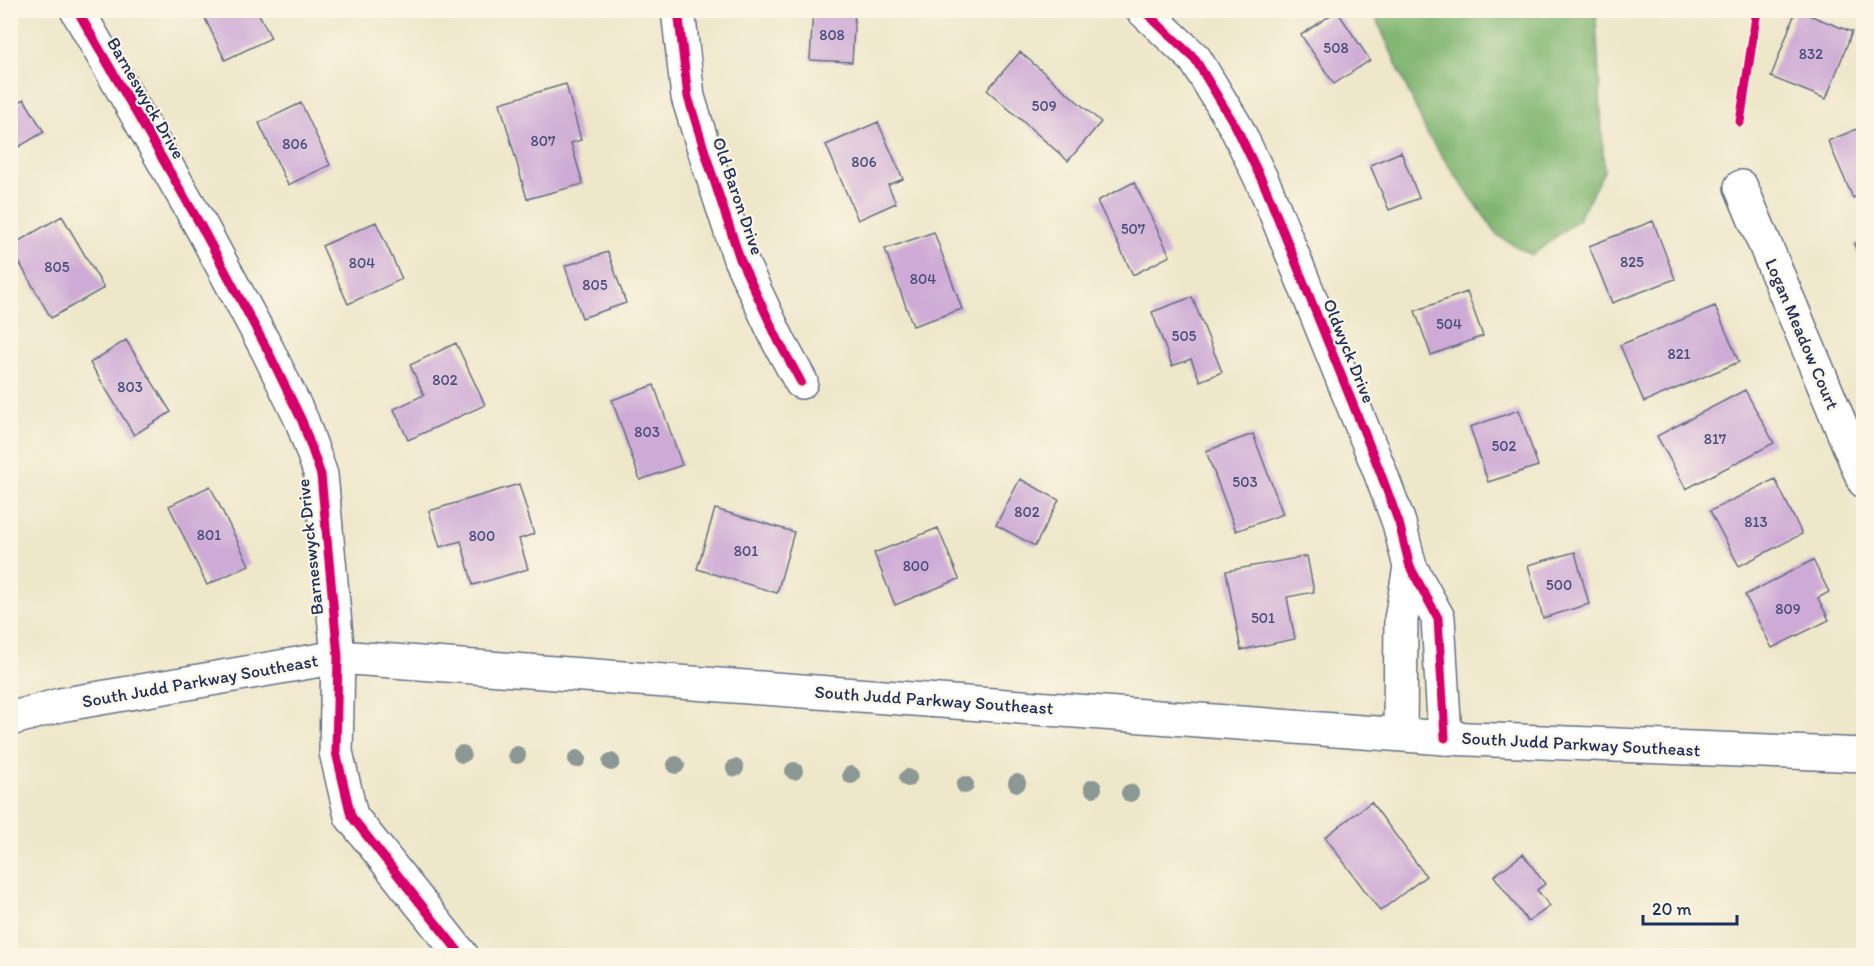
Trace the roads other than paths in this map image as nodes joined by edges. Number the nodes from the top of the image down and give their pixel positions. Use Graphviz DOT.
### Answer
graph roads {
  1 [pos="77,10"];
  2 [pos="678,10"];
  3 [pos="1143,10"];
  4 [pos="1741,188"];
  5 [pos="801,382"];
  6 [pos="1863,482"];
  7 [pos="1410,567"];
  8 [pos="338,657"];
  9 [pos="10,719"];
  10 [pos="1400,734"];
  11 [pos="1445,738"];
  12 [pos="1863,755"];
  13 [pos="462,956"];
  1 -- 8 [label="main road, Barneswyck Drive"];
  2 -- 5 [label="main road, Old Baron Drive"];
  3 -- 7 [label="main road, Oldwyck Drive"];
  4 -- 6 [label="main road, Logan Meadow Court"];
  7 -- 10 [label="main road, Oldwyck Drive"];
  7 -- 11 [label="main road, Oldwyck Drive"];
  8 -- 9 [label="main road, South Judd Parkway Southeast"];
  8 -- 10 [label="main road, South Judd Parkway Southeast"];
  8 -- 13 [label="main road, Barneswyck Drive"];
  10 -- 11 [label="main road, South Judd Parkway Southeast"];
  11 -- 12 [label="main road, South Judd Parkway Southeast"];
}
